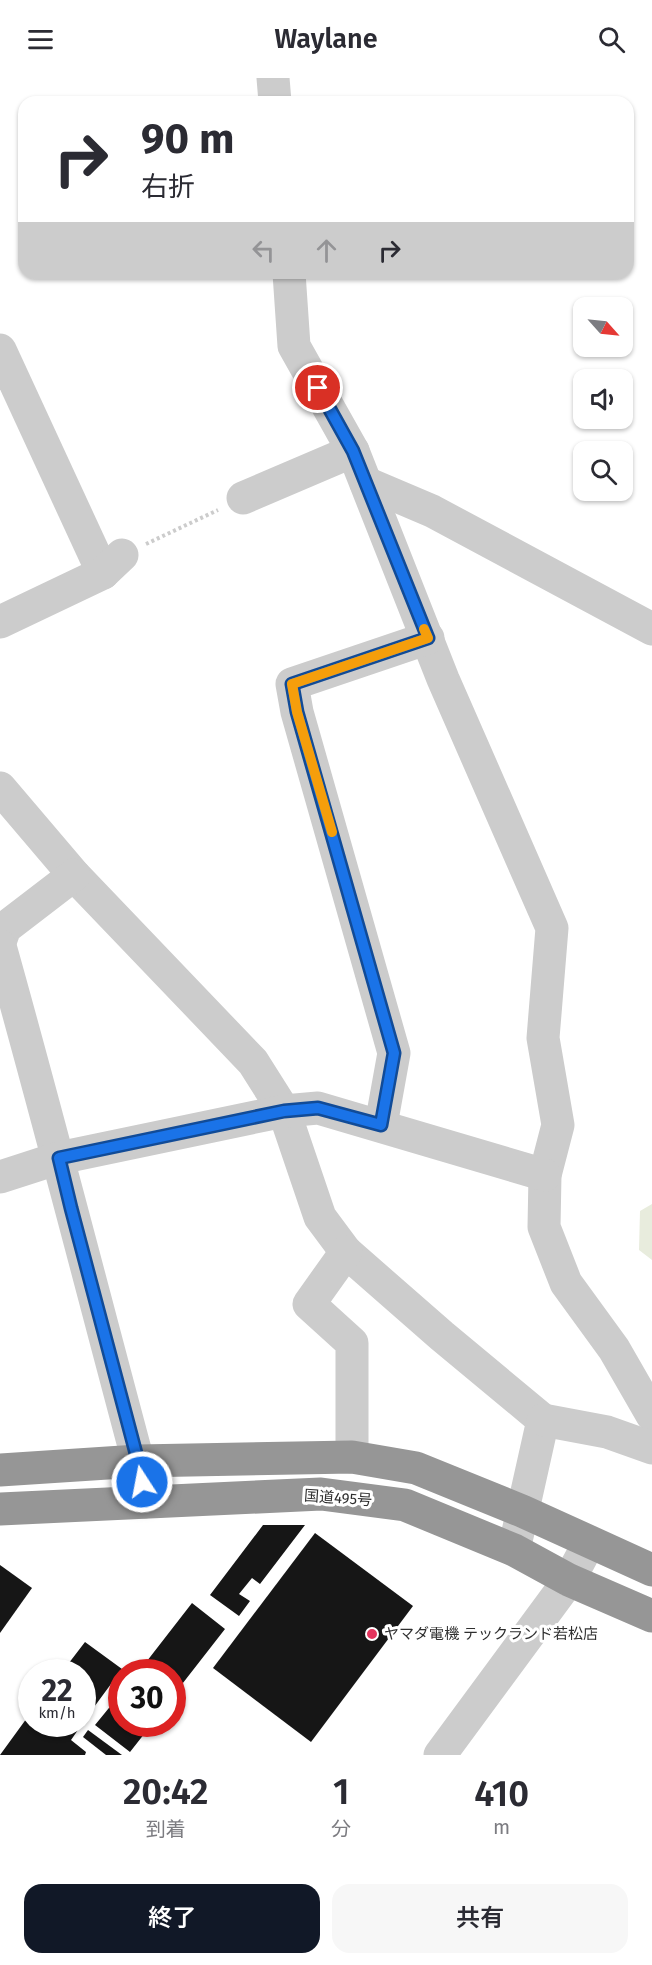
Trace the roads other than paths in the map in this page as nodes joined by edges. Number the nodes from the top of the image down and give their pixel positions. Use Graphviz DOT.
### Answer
graph roads {
  1 [pos="273,78"];
  2 [pos="274,96"];
  3 [pos="289,279"];
  4 [pos="0,350"];
  5 [pos="353,451"];
  6 [pos="366,483"];
  7 [pos="243,498"];
  8 [pos="0,622"];
  9 [pos="652,629"];
  10 [pos="428,638"];
  11 [pos="0,788"];
  12 [pos="74,874"];
  13 [pos="0,944"];
  14 [pos="284,1111"];
  15 [pos="381,1125"];
  16 [pos="59,1158"];
  17 [pos="545,1175"];
  18 [pos="0,1177"];
  19 [pos="346,1252"];
  20 [pos="652,1415"];
  21 [pos="543,1420"];
  22 [pos="652,1448"];
  23 [pos="352,1457"];
  24 [pos="138,1461"];
  25 [pos="0,1470"];
  26 [pos="145,1502"];
  27 [pos="0,1509"];
  28 [pos="522,1511"];
  29 [pos="589,1543"];
  30 [pos="514,1550"];
  31 [pos="652,1570"];
  32 [pos="569,1580"];
  33 [pos="652,1616"];
  34 [pos="440,1755"];
  1 -- 2 [label="street"];
  3 -- 5 [label="street"];
  4 -- 8 [label="street"];
  5 -- 6 [label="street"];
  5 -- 7 [label="street"];
  6 -- 9 [label="street"];
  6 -- 10 [label="street"];
  10 -- 15 [label="street"];
  10 -- 17 [label="street"];
  11 -- 12 [label="street"];
  12 -- 13 [label="street"];
  12 -- 14 [label="street"];
  13 -- 16 [label="street"];
  14 -- 15 [label="street"];
  14 -- 16 [label="street"];
  14 -- 19 [label="street"];
  15 -- 17 [label="street"];
  16 -- 18 [label="street"];
  16 -- 24 [label="street"];
  17 -- 20 [label="street"];
  19 -- 21 [label="street"];
  19 -- 23 [label="street"];
  21 -- 22 [label="street"];
  21 -- 28 [label="street"];
  23 -- 24 [label="highway"];
  23 -- 28 [label="highway"];
  24 -- 25 [label="highway"];
  24 -- 26 [label="street"];
  26 -- 27 [label="highway, 国道495号"];
  26 -- 30 [label="highway, 国道495号"];
  28 -- 29 [label="highway"];
  28 -- 30 [label="street"];
  29 -- 31 [label="highway"];
  29 -- 32 [label="street"];
  30 -- 32 [label="highway, 国道495号"];
  32 -- 33 [label="highway, 国道495号"];
  32 -- 34 [label="street"];
}
